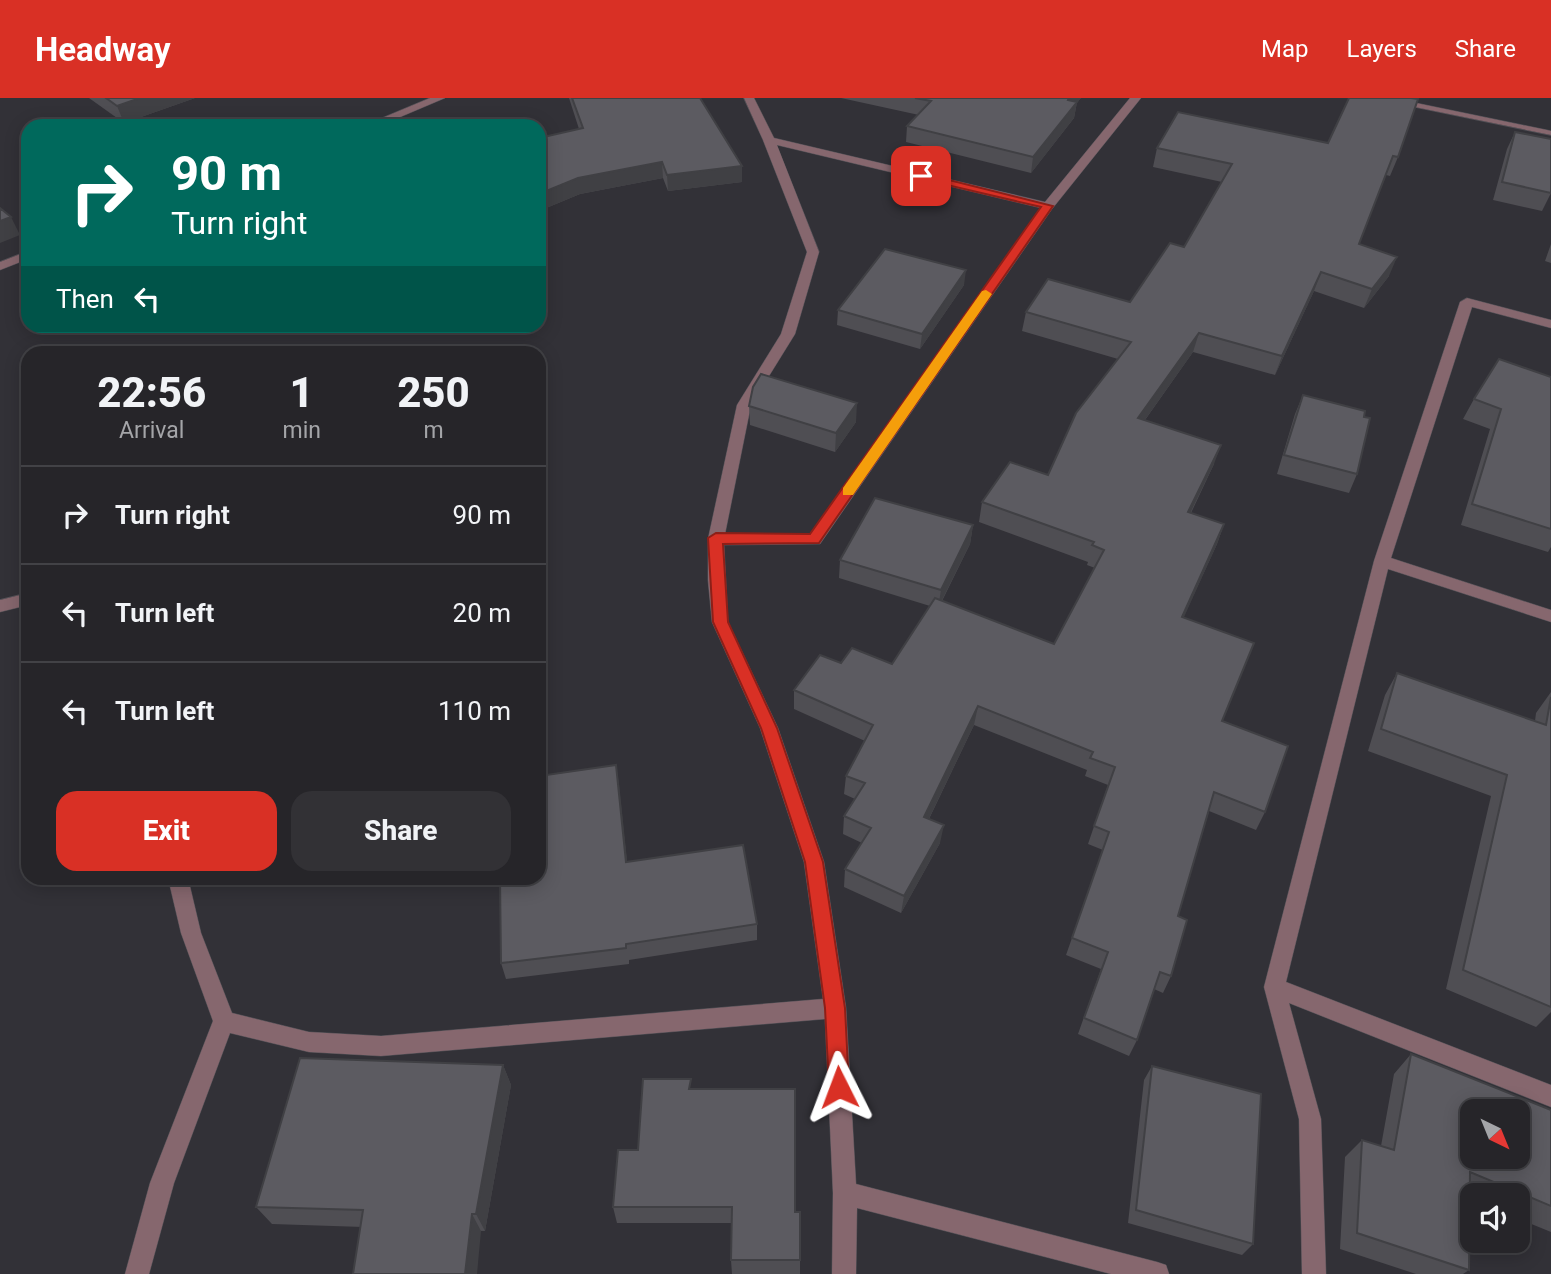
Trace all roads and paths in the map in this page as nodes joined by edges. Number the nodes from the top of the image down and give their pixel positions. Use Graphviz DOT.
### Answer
graph roads {
  1 [pos="440,98"];
  2 [pos="749,98"];
  3 [pos="1136,98"];
  4 [pos="1376,98"];
  5 [pos="387,119"];
  6 [pos="1551,121"];
  7 [pos="1549,133"];
  8 [pos="769,140"];
  9 [pos="1048,206"];
  10 [pos="21,258"];
  11 [pos="0,266"];
  12 [pos="1551,324"];
  13 [pos="716,538"];
  14 [pos="1382,561"];
  15 [pos="21,602"];
  16 [pos="0,606"];
  17 [pos="1551,617"];
  18 [pos="180,885"];
  19 [pos="1274,987"];
  20 [pos="835,1008"];
  21 [pos="224,1021"];
  22 [pos="1551,1096"];
  23 [pos="845,1193"];
  24 [pos="137,1274"];
  25 [pos="844,1274"];
  26 [pos="1157,1274"];
  27 [pos="1314,1274"];
  1 -- 5 [label="street"];
  2 -- 8 [label="street"];
  3 -- 9 [label="street"];
  4 -- 7 [label="street"];
  6 -- 7 [label="street"];
  8 -- 9 [label="street"];
  8 -- 13 [label="street"];
  9 -- 13 [label="street"];
  10 -- 11 [label="street"];
  12 -- 14 [label="street"];
  13 -- 20 [label="street"];
  14 -- 17 [label="street"];
  14 -- 19 [label="street"];
  15 -- 16 [label="street"];
  18 -- 21 [label="street"];
  19 -- 22 [label="street"];
  19 -- 27 [label="street"];
  20 -- 21 [label="street"];
  20 -- 23 [label="street"];
  21 -- 24 [label="street"];
  23 -- 25 [label="street"];
  23 -- 26 [label="street"];
}
